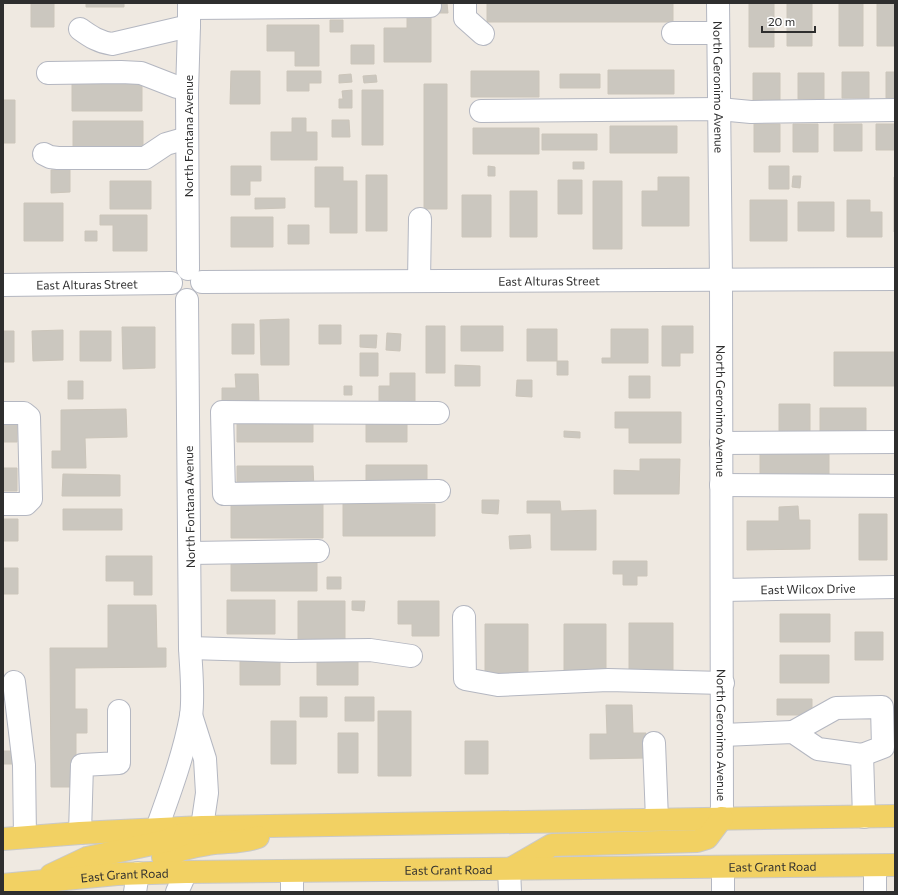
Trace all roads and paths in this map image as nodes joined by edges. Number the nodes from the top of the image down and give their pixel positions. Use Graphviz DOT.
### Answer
graph roads {
  1 [pos="465,3"];
  2 [pos="718,3"];
  3 [pos="430,6"];
  4 [pos="189,12"];
  5 [pos="80,29"];
  6 [pos="673,33"];
  7 [pos="718,33"];
  8 [pos="483,34"];
  9 [pos="48,73"];
  10 [pos="187,87"];
  11 [pos="719,109"];
  12 [pos="895,110"];
  13 [pos="481,111"];
  14 [pos="187,140"];
  15 [pos="44,154"];
  16 [pos="420,219"];
  17 [pos="195,275"];
  18 [pos="895,279"];
  19 [pos="721,280"];
  20 [pos="420,281"];
  21 [pos="171,283"];
  22 [pos="3,285"];
  23 [pos="187,300"];
  24 [pos="3,413"];
  25 [pos="438,413"];
  26 [pos="222,424"];
  27 [pos="189,425"];
  28 [pos="895,442"];
  29 [pos="722,443"];
  30 [pos="190,478"];
  31 [pos="224,478"];
  32 [pos="722,485"];
  33 [pos="895,486"];
  34 [pos="439,491"];
  35 [pos="3,504"];
  36 [pos="318,551"];
  37 [pos="190,554"];
  38 [pos="895,587"];
  39 [pos="722,590"];
  40 [pos="464,617"];
  41 [pos="190,648"];
  42 [pos="411,656"];
  43 [pos="14,682"];
  44 [pos="723,683"];
  45 [pos="119,711"];
  46 [pos="191,715"];
  47 [pos="793,732"];
  48 [pos="723,735"];
  49 [pos="654,743"];
  50 [pos="862,755"];
  51 [pos="864,816"];
  52 [pos="895,816"];
  53 [pos="722,818"];
  54 [pos="657,819"];
  55 [pos="289,825"];
  56 [pos="202,827"];
  57 [pos="158,828"];
  58 [pos="80,833"];
  59 [pos="25,837"];
  60 [pos="3,839"];
  61 [pos="885,865"];
  62 [pos="724,867"];
  63 [pos="509,869"];
  64 [pos="292,871"];
  65 [pos="186,872"];
  66 [pos="39,881"];
  67 [pos="137,883"];
  68 [pos="3,885"];
  69 [pos="177,892"];
  70 [pos="292,892"];
  71 [pos="510,892"];
  72 [pos="723,892"];
  73 [pos="875,892"];
  1 -- 8 [label="street"];
  2 -- 7 [label="street, North Geronimo Avenue"];
  3 -- 4 [label="street"];
  4 -- 5 [label="street"];
  4 -- 10 [label="street, North Fontana Avenue"];
  6 -- 7 [label="street"];
  7 -- 11 [label="street, North Geronimo Avenue"];
  9 -- 10 [label="street"];
  10 -- 14 [label="street, North Fontana Avenue"];
  11 -- 12 [label="street"];
  11 -- 13 [label="street"];
  11 -- 19 [label="street, North Geronimo Avenue"];
  14 -- 15 [label="street"];
  14 -- 17 [label="street, North Fontana Avenue"];
  16 -- 20 [label="street"];
  17 -- 20 [label="street, East Alturas Street"];
  17 -- 21 [label="street"];
  17 -- 23 [label="street"];
  18 -- 19 [label="street, East Alturas Street"];
  19 -- 20 [label="street, East Alturas Street"];
  19 -- 29 [label="street, North Geronimo Avenue"];
  21 -- 22 [label="street, East Alturas Street"];
  21 -- 23 [label="street"];
  23 -- 27 [label="street, North Fontana Avenue"];
  24 -- 35 [label="street"];
  25 -- 26 [label="street"];
  26 -- 27 [label="street"];
  26 -- 31 [label="street"];
  27 -- 30 [label="street, North Fontana Avenue"];
  28 -- 29 [label="street"];
  29 -- 32 [label="street, North Geronimo Avenue"];
  30 -- 31 [label="street"];
  30 -- 37 [label="street, North Fontana Avenue"];
  31 -- 34 [label="street"];
  32 -- 33 [label="street"];
  32 -- 39 [label="street, North Geronimo Avenue"];
  36 -- 37 [label="street"];
  37 -- 41 [label="street, North Fontana Avenue"];
  38 -- 39 [label="street, East Wilcox Drive"];
  39 -- 44 [label="street, North Geronimo Avenue"];
  40 -- 44 [label="street"];
  41 -- 42 [label="street"];
  41 -- 46 [label="street, North Fontana Avenue"];
  43 -- 59 [label="street"];
  44 -- 48 [label="street, North Geronimo Avenue"];
  45 -- 58 [label="street"];
  46 -- 56 [label="street"];
  46 -- 57 [label="street"];
  47 -- 48 [label="street"];
  47 -- 50 [label="street"];
  47 -- 50 [label="street"];
  48 -- 53 [label="street, North Geronimo Avenue"];
  49 -- 54 [label="street"];
  50 -- 51 [label="street"];
  51 -- 52 [label="main road"];
  51 -- 53 [label="main road"];
  53 -- 54 [label="main road"];
  53 -- 63 [label="main road"];
  54 -- 55 [label="main road"];
  55 -- 56 [label="main road"];
  55 -- 67 [label="main road"];
  56 -- 57 [label="main road"];
  56 -- 66 [label="main road"];
  57 -- 58 [label="main road"];
  58 -- 59 [label="main road"];
  59 -- 60 [label="main road"];
  61 -- 62 [label="main road, East Grant Road"];
  61 -- 73 [label="street"];
  62 -- 63 [label="main road, East Grant Road"];
  62 -- 72 [label="street"];
  63 -- 64 [label="main road, East Grant Road"];
  63 -- 71 [label="street"];
  64 -- 65 [label="main road, East Grant Road"];
  64 -- 70 [label="street"];
  65 -- 67 [label="main road, East Grant Road"];
  65 -- 69 [label="street"];
  66 -- 67 [label="main road, East Grant Road"];
  66 -- 68 [label="main road, East Grant Road"];
}
